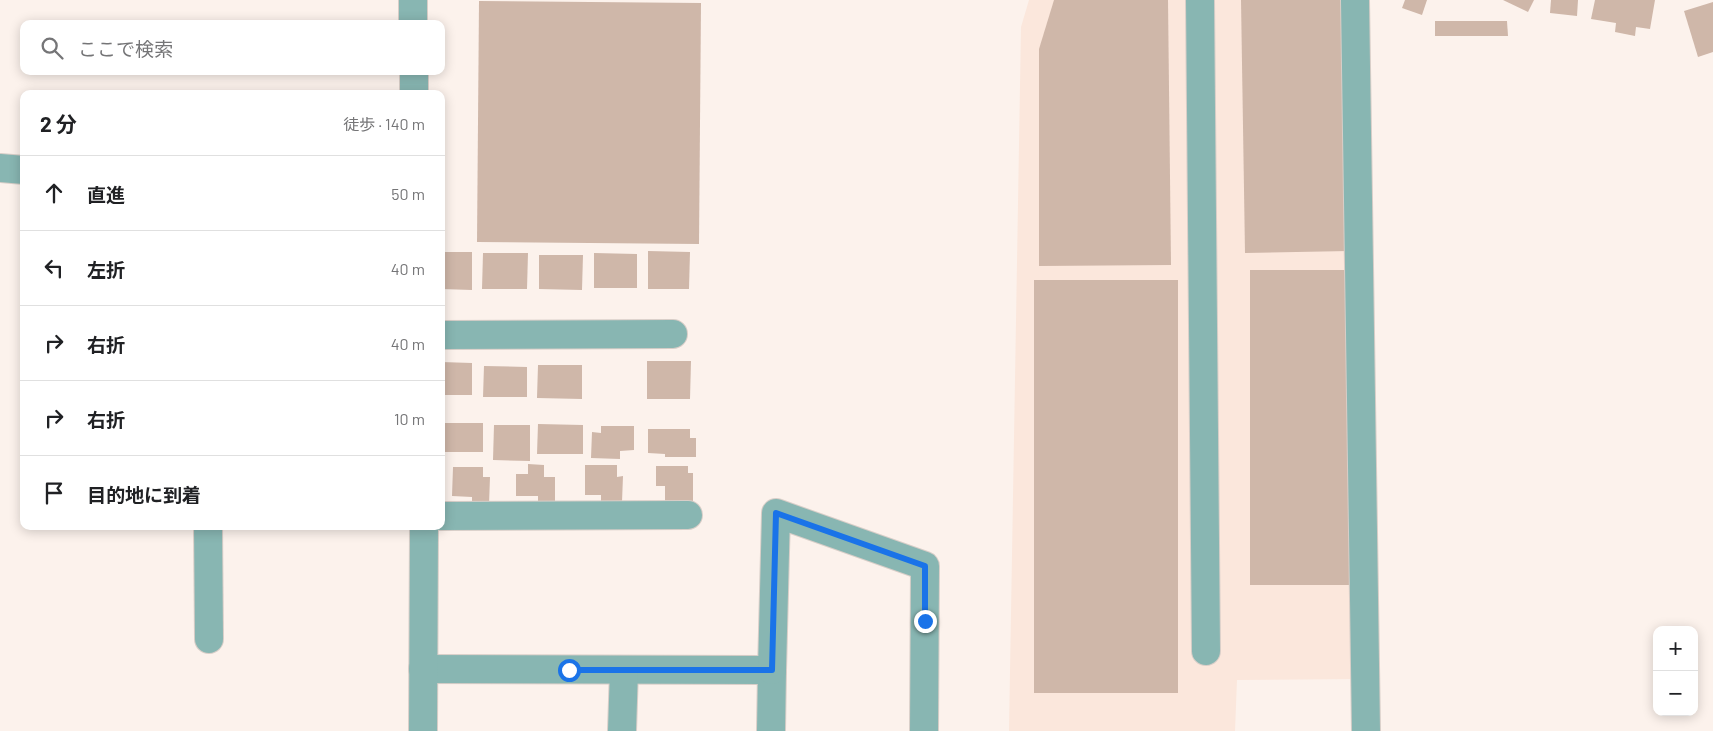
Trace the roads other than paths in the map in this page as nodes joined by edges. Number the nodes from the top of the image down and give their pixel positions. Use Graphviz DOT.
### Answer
graph roads {
  1 [pos="413,0"];
  2 [pos="1200,0"];
  3 [pos="1355,0"];
  4 [pos="413,20"];
  5 [pos="414,75"];
  6 [pos="414,90"];
  7 [pos="0,168"];
  8 [pos="20,170"];
  9 [pos="674,334"];
  10 [pos="445,335"];
  11 [pos="688,515"];
  12 [pos="445,516"];
  13 [pos="208,530"];
  14 [pos="424,530"];
  15 [pos="209,639"];
  16 [pos="1206,651"];
  17 [pos="423,669"];
  18 [pos="624,670"];
  19 [pos="772,670"];
  20 [pos="422,731"];
  21 [pos="622,731"];
  22 [pos="771,731"];
  23 [pos="924,731"];
  24 [pos="1366,731"];
  1 -- 4 [label="street"];
  2 -- 16 [label="street"];
  3 -- 24 [label="street"];
  5 -- 6 [label="street"];
  7 -- 8 [label="street"];
  9 -- 10 [label="street"];
  11 -- 12 [label="street"];
  13 -- 15 [label="street"];
  14 -- 17 [label="street"];
  17 -- 18 [label="street"];
  17 -- 20 [label="street"];
  18 -- 19 [label="street"];
  18 -- 21 [label="street"];
  19 -- 22 [label="street"];
  19 -- 23 [label="street"];
}
